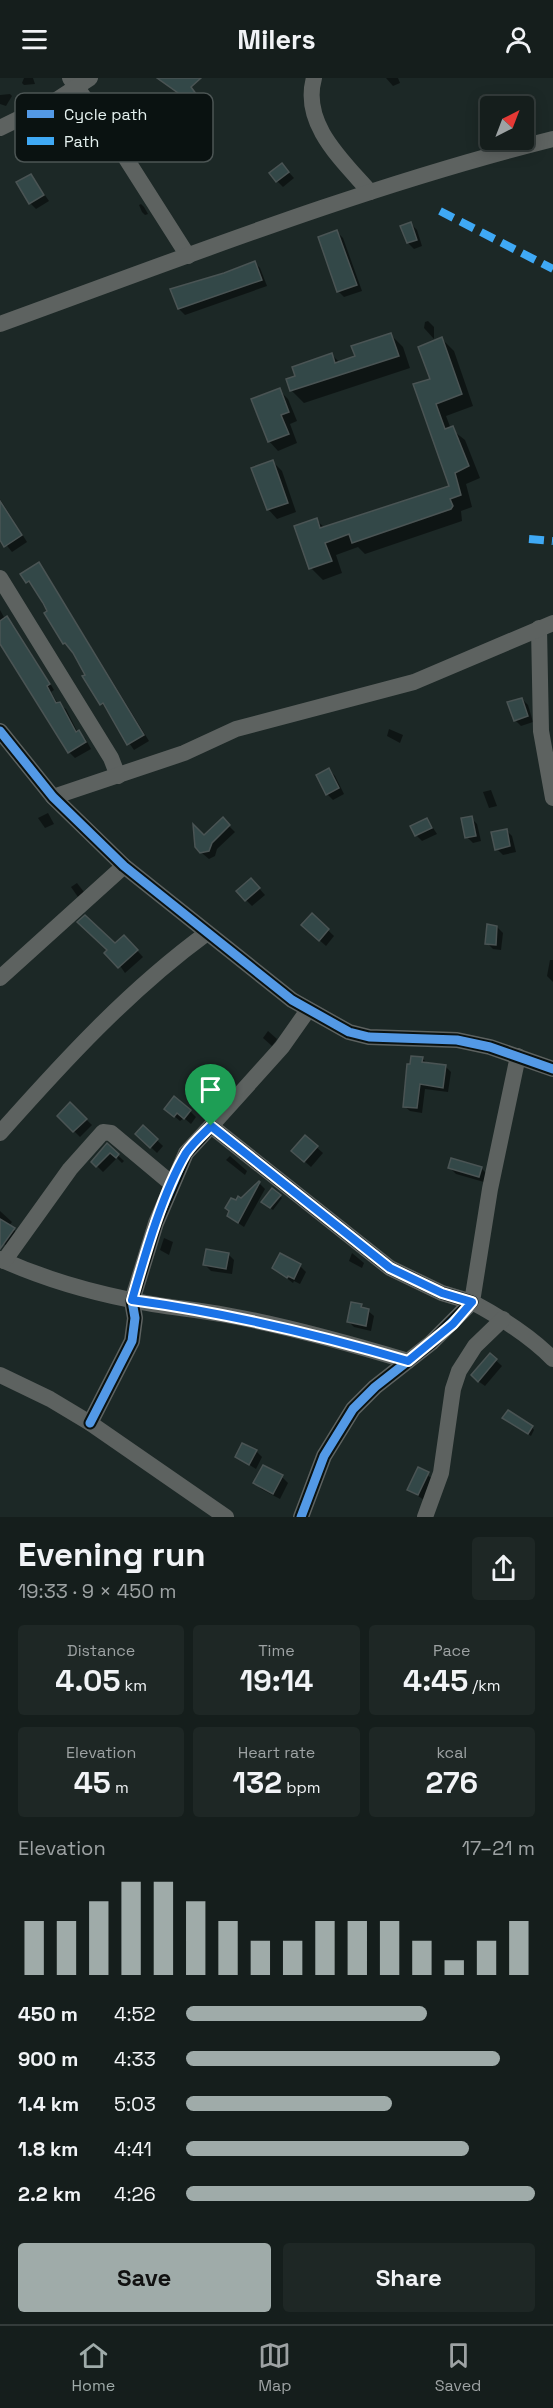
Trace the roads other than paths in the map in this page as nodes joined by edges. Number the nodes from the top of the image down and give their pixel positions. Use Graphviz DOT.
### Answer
graph roads {
  1 [pos="314,78"];
  2 [pos="79,81"];
  3 [pos="59,93"];
  4 [pos="15,119"];
  5 [pos="0,128"];
  6 [pos="553,139"];
  7 [pos="129,162"];
  8 [pos="370,192"];
  9 [pos="188,256"];
  10 [pos="0,324"];
  11 [pos="0,578"];
  12 [pos="546,626"];
  13 [pos="0,731"];
  14 [pos="118,776"];
  15 [pos="53,797"];
  16 [pos="553,798"];
  17 [pos="124,866"];
  18 [pos="207,933"];
  19 [pos="0,978"];
  20 [pos="308,1010"];
  21 [pos="518,1056"];
  22 [pos="553,1070"];
  23 [pos="211,1126"];
  24 [pos="0,1133"];
  25 [pos="172,1184"];
  26 [pos="2,1260"];
  27 [pos="132,1300"];
  28 [pos="472,1302"];
  29 [pos="503,1318"];
  30 [pos="553,1359"];
  31 [pos="408,1361"];
  32 [pos="0,1375"];
  33 [pos="90,1423"];
  34 [pos="226,1517"];
  35 [pos="301,1517"];
  36 [pos="425,1517"];
  1 -- 8 [label="street"];
  2 -- 3 [label="street"];
  4 -- 5 [label="street"];
  6 -- 8 [label="street"];
  7 -- 9 [label="street"];
  8 -- 9 [label="street"];
  9 -- 10 [label="street"];
  11 -- 14 [label="street"];
  12 -- 14 [label="street"];
  12 -- 16 [label="street"];
  13 -- 15 [label="street"];
  14 -- 15 [label="street"];
  15 -- 17 [label="street"];
  17 -- 18 [label="street"];
  17 -- 19 [label="street"];
  18 -- 20 [label="street"];
  18 -- 24 [label="street"];
  20 -- 21 [label="street"];
  20 -- 23 [label="street"];
  21 -- 22 [label="street"];
  21 -- 28 [label="street"];
  23 -- 25 [label="street"];
  23 -- 28 [label="street"];
  25 -- 26 [label="street"];
  25 -- 27 [label="street"];
  26 -- 27 [label="street"];
  27 -- 31 [label="street"];
  27 -- 33 [label="street"];
  28 -- 29 [label="street"];
  28 -- 31 [label="street"];
  29 -- 30 [label="street"];
  29 -- 36 [label="street"];
  31 -- 35 [label="street"];
  32 -- 33 [label="street"];
  33 -- 34 [label="street"];
}
